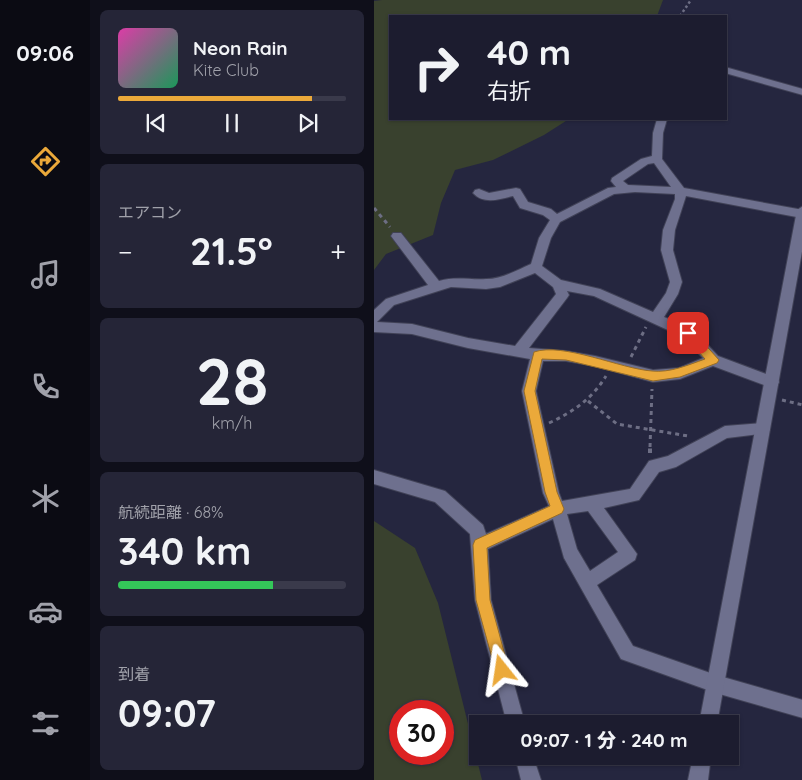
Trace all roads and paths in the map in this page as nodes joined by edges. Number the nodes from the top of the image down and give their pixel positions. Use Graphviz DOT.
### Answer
graph roads {
  1 [pos="691,0"];
  2 [pos="681,15"];
  3 [pos="727,71"];
  4 [pos="802,92"];
  5 [pos="662,120"];
  6 [pos="657,159"];
  7 [pos="626,189"];
  8 [pos="680,191"];
  9 [pos="479,194"];
  10 [pos="374,208"];
  11 [pos="802,212"];
  12 [pos="556,219"];
  13 [pos="397,236"];
  14 [pos="536,267"];
  15 [pos="557,284"];
  16 [pos="437,287"];
  17 [pos="377,312"];
  18 [pos="656,318"];
  19 [pos="374,327"];
  20 [pos="519,351"];
  21 [pos="538,355"];
  22 [pos="713,360"];
  23 [pos="612,366"];
  24 [pos="627,369"];
  25 [pos="653,376"];
  26 [pos="770,389"];
  27 [pos="588,401"];
  28 [pos="802,405"];
  29 [pos="537,429"];
  30 [pos="651,429"];
  31 [pos="764,429"];
  32 [pos="709,442"];
  33 [pos="654,466"];
  34 [pos="374,477"];
  35 [pos="592,503"];
  36 [pos="558,509"];
  37 [pos="480,545"];
  38 [pos="587,582"];
  39 [pos="716,684"];
  40 [pos="802,709"];
  41 [pos="514,715"];
  42 [pos="710,715"];
  43 [pos="527,765"];
  44 [pos="700,765"];
  45 [pos="531,780"];
  46 [pos="698,780"];
  1 -- 2 [label="path"];
  3 -- 4 [label="street"];
  5 -- 6 [label="street"];
  6 -- 7 [label="street"];
  6 -- 8 [label="street"];
  7 -- 8 [label="street"];
  7 -- 12 [label="street"];
  8 -- 11 [label="street"];
  8 -- 18 [label="street"];
  9 -- 12 [label="street"];
  10 -- 13 [label="path"];
  11 -- 26 [label="street"];
  12 -- 14 [label="street"];
  13 -- 16 [label="street"];
  14 -- 15 [label="street"];
  14 -- 16 [label="street"];
  15 -- 18 [label="street"];
  15 -- 20 [label="street"];
  16 -- 17 [label="street"];
  18 -- 22 [label="street"];
  18 -- 24 [label="path"];
  19 -- 20 [label="street"];
  20 -- 21 [label="street"];
  21 -- 23 [label="street"];
  21 -- 29 [label="street"];
  22 -- 25 [label="street"];
  22 -- 26 [label="street"];
  23 -- 24 [label="street"];
  23 -- 27 [label="path"];
  24 -- 25 [label="street"];
  25 -- 30 [label="path"];
  26 -- 28 [label="path"];
  26 -- 31 [label="street"];
  27 -- 29 [label="path"];
  27 -- 30 [label="path"];
  29 -- 36 [label="street"];
  30 -- 32 [label="path"];
  30 -- 33 [label="path"];
  31 -- 32 [label="street"];
  31 -- 39 [label="street"];
  32 -- 33 [label="street"];
  33 -- 35 [label="street"];
  34 -- 37 [label="street"];
  35 -- 36 [label="street"];
  35 -- 38 [label="street"];
  36 -- 37 [label="street"];
  36 -- 38 [label="street"];
  37 -- 41 [label="street"];
  38 -- 39 [label="street"];
  39 -- 40 [label="street"];
  39 -- 42 [label="street"];
  43 -- 45 [label="street"];
  44 -- 46 [label="street"];
}
